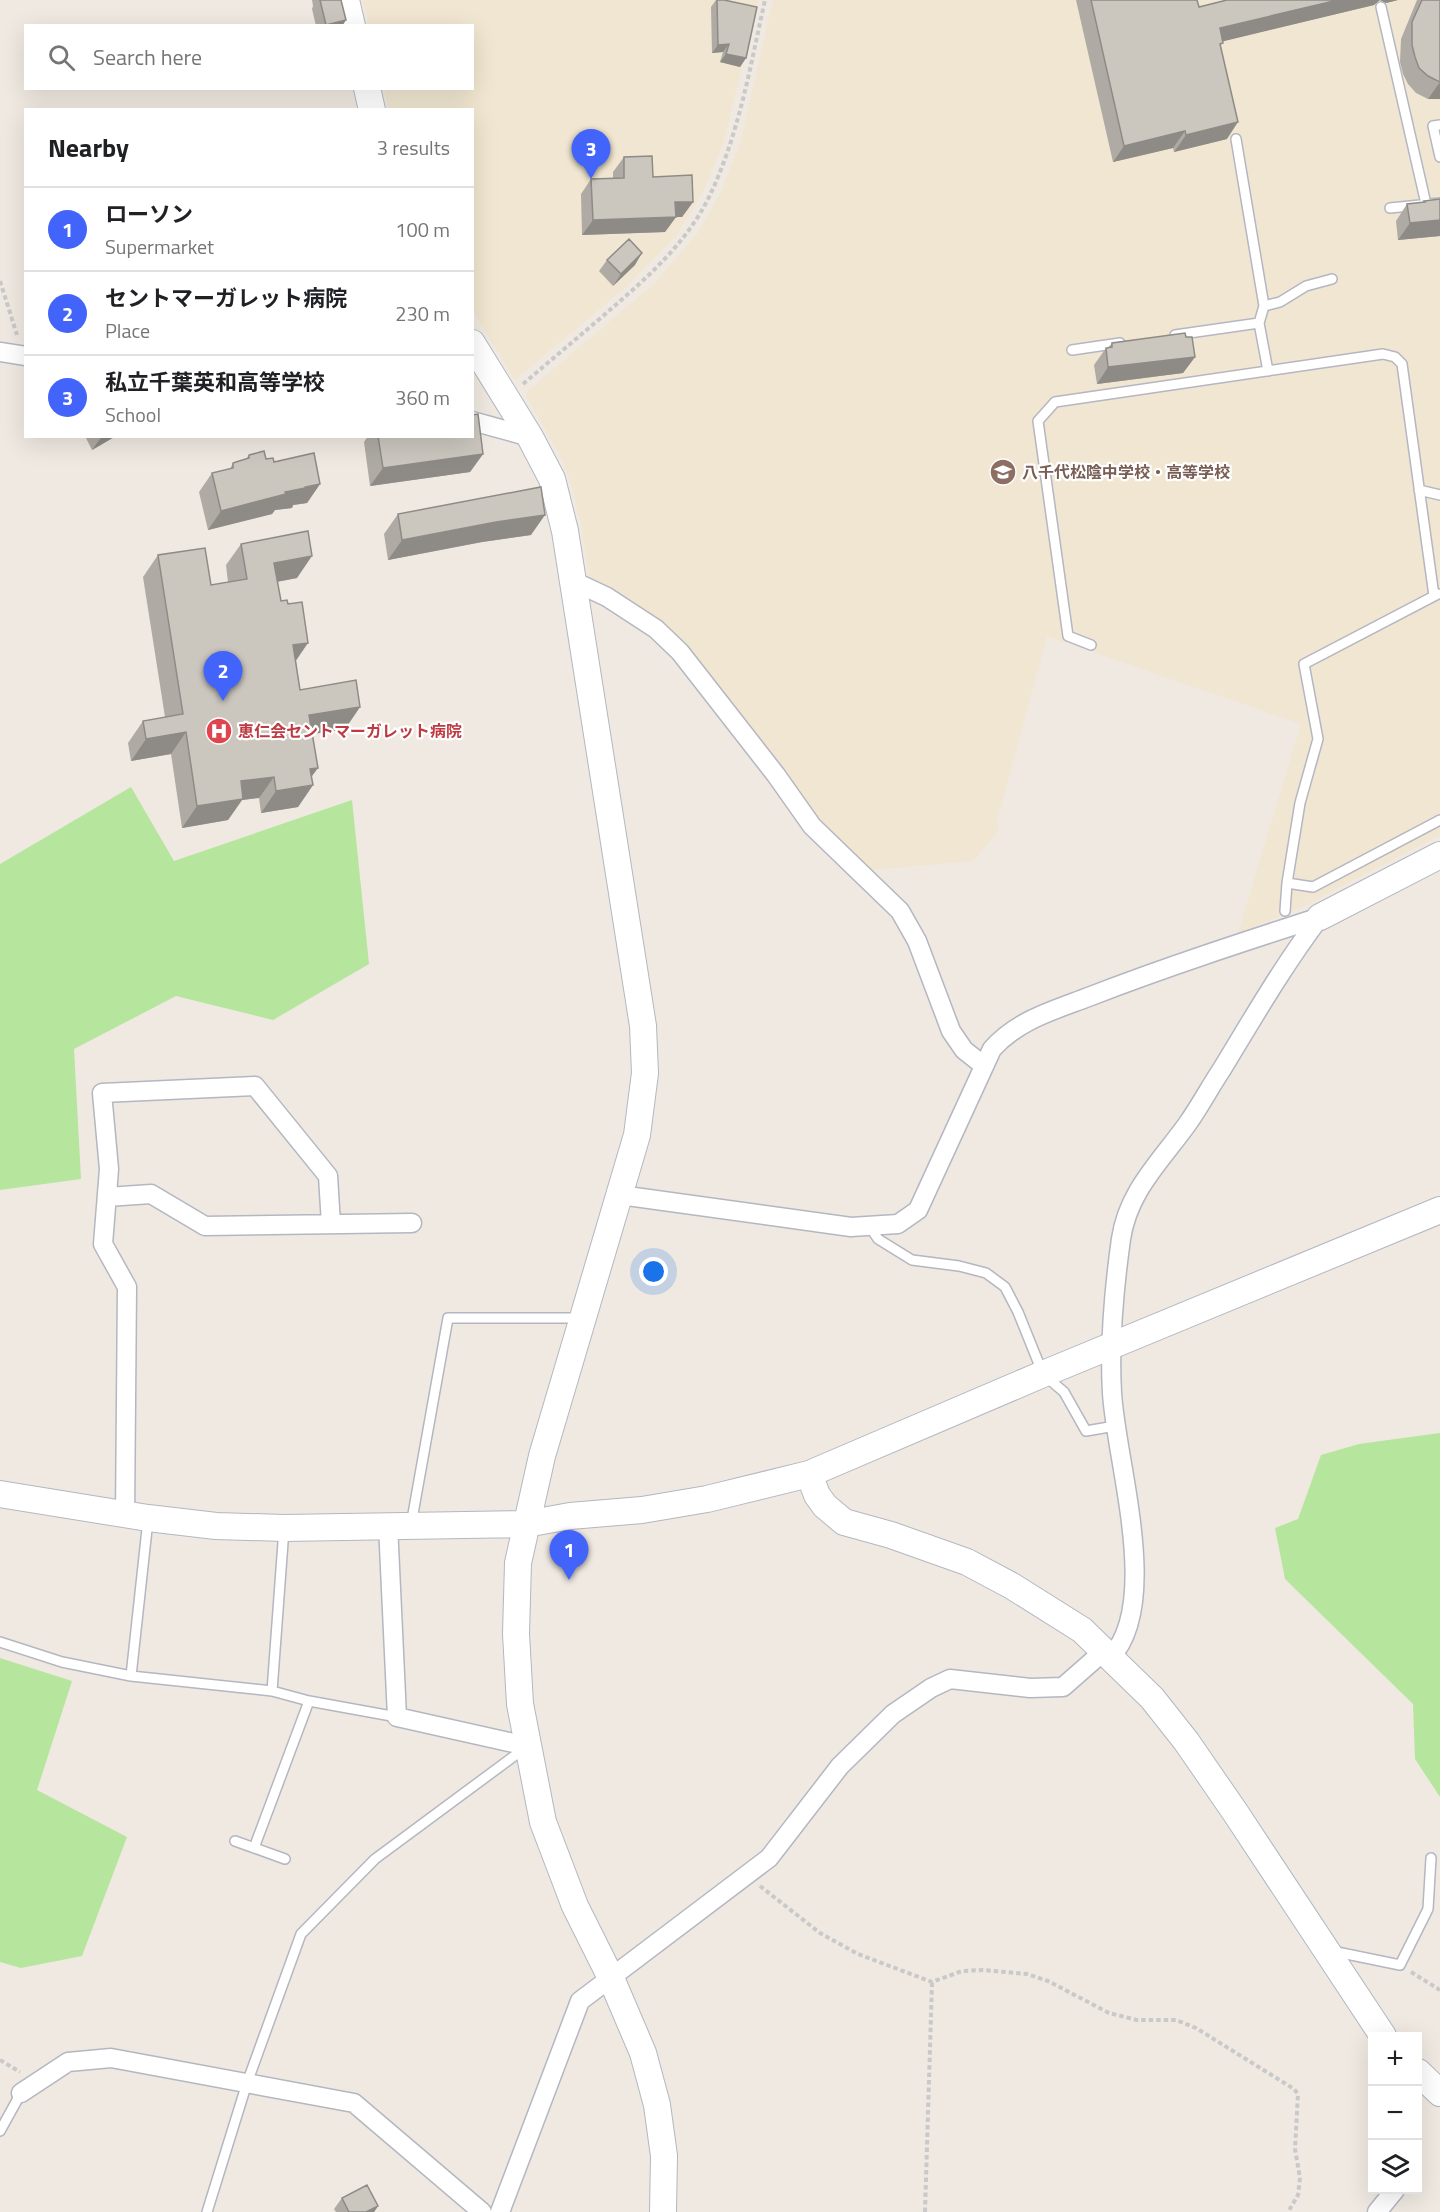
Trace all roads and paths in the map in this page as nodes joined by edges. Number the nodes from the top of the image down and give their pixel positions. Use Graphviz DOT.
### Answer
graph roads {
  1 [pos="346,0"];
  2 [pos="765,0"];
  3 [pos="1381,7"];
  4 [pos="352,24"];
  5 [pos="367,90"];
  6 [pos="372,108"];
  7 [pos="1440,125"];
  8 [pos="1236,139"];
  9 [pos="1440,157"];
  10 [pos="1440,203"];
  11 [pos="1426,204"];
  12 [pos="1390,208"];
  13 [pos="1332,279"];
  14 [pos="0,281"];
  15 [pos="1264,306"];
  16 [pos="1259,323"];
  17 [pos="1166,337"];
  18 [pos="1130,342"];
  19 [pos="474,346"];
  20 [pos="1072,351"];
  21 [pos="0,352"];
  22 [pos="24,356"];
  23 [pos="1269,371"];
  24 [pos="507,398"];
  25 [pos="474,423"];
  26 [pos="530,437"];
  27 [pos="1419,490"];
  28 [pos="1440,495"];
  29 [pos="573,581"];
  30 [pos="1437,595"];
  31 [pos="1091,645"];
  32 [pos="1440,820"];
  33 [pos="1440,855"];
  34 [pos="1287,883"];
  35 [pos="1285,911"];
  36 [pos="1320,917"];
  37 [pos="983,1065"];
  38 [pos="620,1195"];
  39 [pos="107,1197"];
  40 [pos="1440,1210"];
  41 [pos="412,1223"];
  42 [pos="330,1224"];
  43 [pos="870,1227"];
  44 [pos="583,1318"];
  45 [pos="1111,1347"];
  46 [pos="1043,1374"];
  47 [pos="1115,1426"];
  48 [pos="809,1474"];
  49 [pos="0,1494"];
  50 [pos="136,1517"];
  51 [pos="526,1524"];
  52 [pos="400,1525"];
  53 [pos="284,1528"];
  54 [pos="0,1642"];
  55 [pos="1107,1654"];
  56 [pos="131,1676"];
  57 [pos="272,1691"];
  58 [pos="309,1701"];
  59 [pos="397,1717"];
  60 [pos="527,1746"];
  61 [pos="235,1841"];
  62 [pos="254,1848"];
  63 [pos="1431,1858"];
  64 [pos="285,1859"];
  65 [pos="747,1876"];
  66 [pos="1325,1950"];
  67 [pos="1400,1965"];
  68 [pos="611,1978"];
  69 [pos="932,1982"];
  70 [pos="1440,1990"];
  71 [pos="1380,2032"];
  72 [pos="1422,2076"];
  73 [pos="247,2083"];
  74 [pos="1440,2092"];
  75 [pos="21,2093"];
  76 [pos="0,2131"];
  77 [pos="1392,2194"];
  78 [pos="207,2212"];
  79 [pos="482,2212"];
  80 [pos="500,2212"];
  81 [pos="663,2212"];
  82 [pos="925,2212"];
  83 [pos="1288,2212"];
  84 [pos="1377,2212"];
  1 -- 4 [label="street"];
  2 -- 24 [label="path"];
  3 -- 11 [label="lane"];
  5 -- 6 [label="street"];
  7 -- 9 [label="lane"];
  8 -- 15 [label="lane"];
  10 -- 11 [label="lane"];
  11 -- 12 [label="lane"];
  13 -- 15 [label="lane"];
  14 -- 22 [label="path"];
  15 -- 16 [label="lane"];
  16 -- 17 [label="lane"];
  16 -- 23 [label="lane"];
  18 -- 20 [label="lane"];
  19 -- 24 [label="street"];
  21 -- 22 [label="street"];
  23 -- 27 [label="lane"];
  23 -- 31 [label="lane"];
  24 -- 26 [label="street"];
  25 -- 26 [label="street"];
  26 -- 29 [label="street"];
  27 -- 28 [label="lane"];
  27 -- 30 [label="lane"];
  29 -- 37 [label="street"];
  29 -- 38 [label="street"];
  30 -- 34 [label="lane"];
  32 -- 34 [label="lane"];
  33 -- 36 [label="street"];
  34 -- 35 [label="lane"];
  36 -- 37 [label="street"];
  36 -- 45 [label="street"];
  37 -- 43 [label="street"];
  38 -- 43 [label="street"];
  38 -- 44 [label="street"];
  39 -- 42 [label="street"];
  39 -- 42 [label="street"];
  39 -- 50 [label="street"];
  40 -- 45 [label="street"];
  41 -- 42 [label="street"];
  43 -- 46 [label="lane"];
  44 -- 51 [label="street"];
  44 -- 52 [label="lane"];
  45 -- 46 [label="street"];
  45 -- 47 [label="street"];
  46 -- 47 [label="lane"];
  46 -- 48 [label="street"];
  47 -- 55 [label="street"];
  48 -- 51 [label="street"];
  48 -- 55 [label="street"];
  49 -- 50 [label="street"];
  50 -- 53 [label="street"];
  50 -- 56 [label="lane"];
  51 -- 52 [label="street"];
  51 -- 60 [label="street"];
  52 -- 53 [label="street"];
  52 -- 59 [label="street"];
  53 -- 57 [label="lane"];
  54 -- 56 [label="lane"];
  55 -- 65 [label="street"];
  55 -- 66 [label="street"];
  56 -- 57 [label="lane"];
  57 -- 58 [label="lane"];
  58 -- 59 [label="lane"];
  58 -- 62 [label="lane"];
  59 -- 60 [label="street"];
  60 -- 68 [label="street"];
  60 -- 73 [label="lane"];
  61 -- 62 [label="lane"];
  62 -- 64 [label="lane"];
  63 -- 67 [label="lane"];
  65 -- 68 [label="street"];
  65 -- 69 [label="path"];
  66 -- 67 [label="lane"];
  66 -- 71 [label="street"];
  67 -- 70 [label="path"];
  68 -- 80 [label="street"];
  68 -- 81 [label="street"];
  69 -- 82 [label="path"];
  69 -- 83 [label="path"];
  72 -- 74 [label="street"];
  73 -- 75 [label="street"];
  73 -- 78 [label="lane"];
  73 -- 79 [label="street"];
  75 -- 76 [label="lane"];
  77 -- 84 [label="street"];
}
